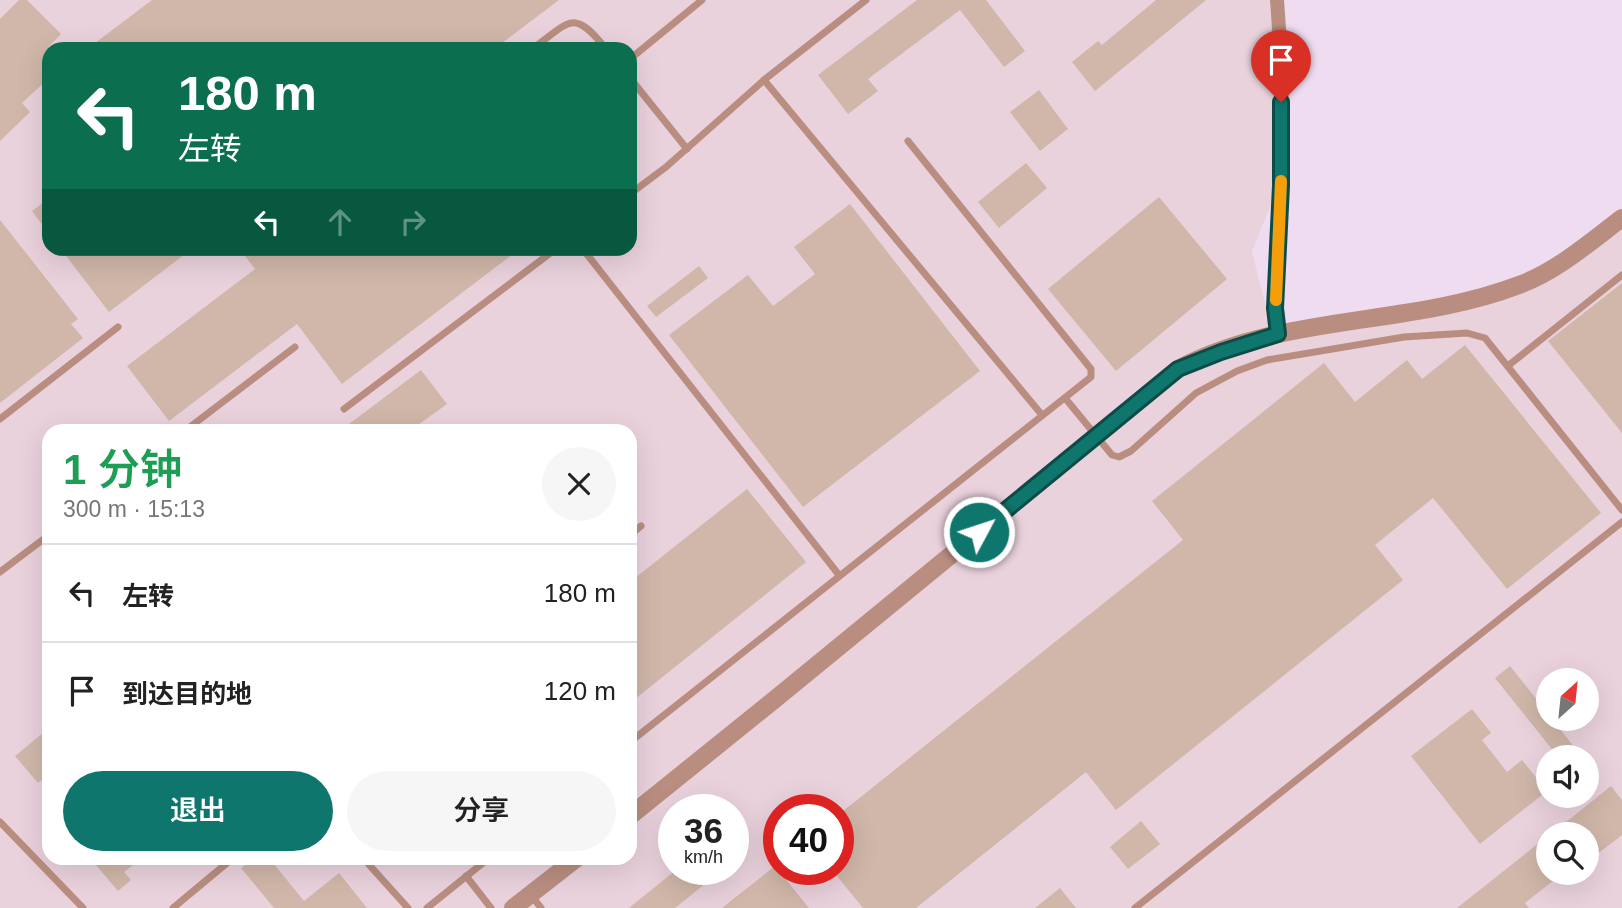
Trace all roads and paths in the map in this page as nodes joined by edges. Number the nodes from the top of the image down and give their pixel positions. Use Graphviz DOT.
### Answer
graph roads {
  1 [pos="702,0"];
  2 [pos="866,0"];
  3 [pos="1277,0"];
  4 [pos="542,42"];
  5 [pos="601,42"];
  6 [pos="637,53"];
  7 [pos="764,80"];
  8 [pos="637,87"];
  9 [pos="908,141"];
  10 [pos="687,149"];
  11 [pos="637,188"];
  12 [pos="1622,218"];
  13 [pos="547,256"];
  14 [pos="588,256"];
  15 [pos="1622,275"];
  16 [pos="118,327"];
  17 [pos="1278,334"];
  18 [pos="295,347"];
  19 [pos="1509,365"];
  20 [pos="1065,398"];
  21 [pos="344,408"];
  22 [pos="1042,415"];
  23 [pos="0,419"];
  24 [pos="194,424"];
  25 [pos="1096,435"];
  26 [pos="1622,510"];
  27 [pos="1622,522"];
  28 [pos="641,526"];
  29 [pos="637,529"];
  30 [pos="42,540"];
  31 [pos="0,572"];
  32 [pos="839,575"];
  33 [pos="637,736"];
  34 [pos="637,810"];
  35 [pos="0,822"];
  36 [pos="225,865"];
  37 [pos="369,865"];
  38 [pos="480,865"];
  39 [pos="570,865"];
  40 [pos="466,876"];
  41 [pos="536,901"];
  42 [pos="83,908"];
  43 [pos="173,908"];
  44 [pos="408,908"];
  45 [pos="427,908"];
  46 [pos="491,908"];
  47 [pos="513,908"];
  48 [pos="1135,908"];
  1 -- 6 [label="lane"];
  2 -- 7 [label="lane"];
  3 -- 17 [label="street"];
  4 -- 5 [label="lane"];
  7 -- 10 [label="lane"];
  7 -- 22 [label="lane"];
  8 -- 10 [label="lane"];
  9 -- 20 [label="lane"];
  10 -- 11 [label="lane"];
  12 -- 17 [label="street"];
  13 -- 21 [label="lane"];
  14 -- 32 [label="lane"];
  15 -- 19 [label="lane"];
  16 -- 23 [label="lane"];
  17 -- 25 [label="street"];
  18 -- 24 [label="lane"];
  19 -- 25 [label="lane"];
  19 -- 26 [label="lane"];
  20 -- 22 [label="lane"];
  20 -- 25 [label="lane"];
  22 -- 32 [label="lane"];
  25 -- 34 [label="street"];
  27 -- 48 [label="lane"];
  28 -- 29 [label="lane"];
  30 -- 31 [label="lane"];
  32 -- 33 [label="lane"];
  35 -- 42 [label="lane"];
  36 -- 43 [label="lane"];
  37 -- 44 [label="lane"];
  38 -- 40 [label="lane"];
  39 -- 41 [label="street"];
  40 -- 45 [label="lane"];
  40 -- 46 [label="lane"];
  41 -- 47 [label="street"];
}
